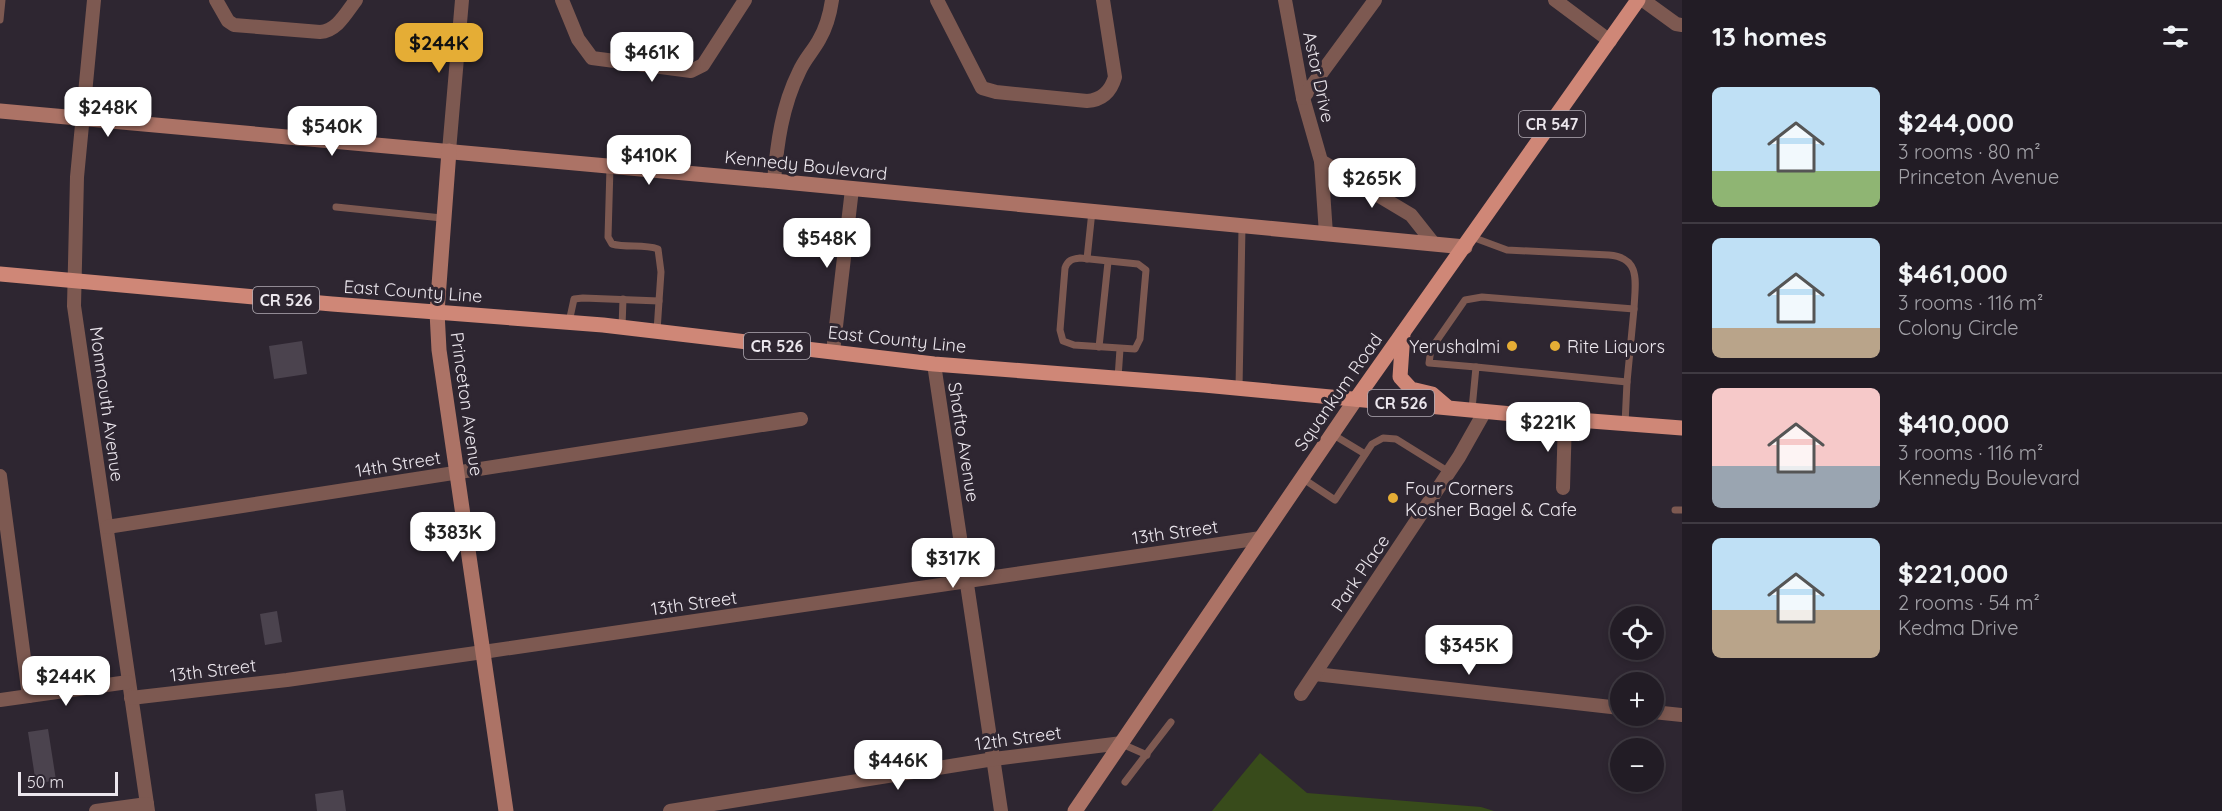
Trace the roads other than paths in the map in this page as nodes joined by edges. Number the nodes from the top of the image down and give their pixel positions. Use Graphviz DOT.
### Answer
graph roads {
  1 [pos="2,0"];
  2 [pos="94,0"];
  3 [pos="216,0"];
  4 [pos="356,0"];
  5 [pos="462,0"];
  6 [pos="562,0"];
  7 [pos="745,0"];
  8 [pos="832,0"];
  9 [pos="937,0"];
  10 [pos="1103,0"];
  11 [pos="1285,0"];
  12 [pos="1375,0"];
  13 [pos="1555,0"];
  14 [pos="1638,0"];
  15 [pos="1643,0"];
  16 [pos="0,20"];
  17 [pos="1682,25"];
  18 [pos="1610,41"];
  19 [pos="1303,98"];
  20 [pos="0,111"];
  21 [pos="83,119"];
  22 [pos="448,151"];
  23 [pos="1321,161"];
  24 [pos="610,166"];
  25 [pos="774,181"];
  26 [pos="852,189"];
  27 [pos="336,207"];
  28 [pos="1092,211"];
  29 [pos="442,218"];
  30 [pos="1242,227"];
  31 [pos="1326,234"];
  32 [pos="1468,242"];
  33 [pos="1434,244"];
  34 [pos="1087,259"];
  35 [pos="1108,262"];
  36 [pos="0,274"];
  37 [pos="74,281"];
  38 [pos="623,299"];
  39 [pos="659,301"];
  40 [pos="1634,309"];
  41 [pos="436,312"];
  42 [pos="569,322"];
  43 [pos="622,327"];
  44 [pos="657,331"];
  45 [pos="1403,333"];
  46 [pos="1100,348"];
  47 [pos="1120,349"];
  48 [pos="833,352"];
  49 [pos="934,364"];
  50 [pos="1476,367"];
  51 [pos="1118,378"];
  52 [pos="1626,382"];
  53 [pos="1239,388"];
  54 [pos="1356,399"];
  55 [pos="1446,406"];
  56 [pos="1479,410"];
  57 [pos="801,418"];
  58 [pos="1565,419"];
  59 [pos="1625,424"];
  60 [pos="1682,428"];
  61 [pos="1332,434"];
  62 [pos="1365,454"];
  63 [pos="1449,472"];
  64 [pos="457,473"];
  65 [pos="0,476"];
  66 [pos="1302,478"];
  67 [pos="1563,488"];
  68 [pos="107,527"];
  69 [pos="1261,538"];
  70 [pos="4,541"];
  71 [pos="968,580"];
  72 [pos="483,652"];
  73 [pos="1315,674"];
  74 [pos="128,682"];
  75 [pos="1301,694"];
  76 [pos="29,696"];
  77 [pos="131,698"];
  78 [pos="0,700"];
  79 [pos="1610,707"];
  80 [pos="1664,713"];
  81 [pos="1682,715"];
  82 [pos="1171,722"];
  83 [pos="1122,743"];
  84 [pos="1147,755"];
  85 [pos="994,759"];
  86 [pos="1125,782"];
  87 [pos="148,808"];
  88 [pos="96,811"];
  89 [pos="506,811"];
  90 [pos="670,811"];
  91 [pos="1001,811"];
  92 [pos="1075,811"];
  1 -- 16 [label="lane"];
  2 -- 21 [label="street, Monmouth Avenue"];
  3 -- 4 [label="street"];
  5 -- 22 [label="street, Princeton Avenue"];
  6 -- 7 [label="street"];
  8 -- 25 [label="street"];
  9 -- 10 [label="street"];
  11 -- 19 [label="street, Astor Drive"];
  12 -- 19 [label="street"];
  13 -- 18 [label="street"];
  14 -- 18 [label="main road, Squankum Road / CR 547"];
  15 -- 17 [label="street"];
  18 -- 32 [label="main road, Squankum Road / CR 547"];
  19 -- 23 [label="street, Astor Drive"];
  20 -- 21 [label="street, Kennedy Boulevard"];
  21 -- 22 [label="street, Kennedy Boulevard"];
  21 -- 37 [label="street, Monmouth Avenue"];
  22 -- 24 [label="street, Kennedy Boulevard"];
  22 -- 29 [label="street, Princeton Avenue"];
  23 -- 31 [label="street, Astor Drive"];
  23 -- 33 [label="street"];
  24 -- 25 [label="street, Kennedy Boulevard"];
  24 -- 39 [label="lane"];
  25 -- 26 [label="street, Kennedy Boulevard"];
  26 -- 28 [label="street, Kennedy Boulevard"];
  26 -- 48 [label="street"];
  27 -- 29 [label="lane"];
  28 -- 30 [label="street, Kennedy Boulevard"];
  28 -- 34 [label="lane"];
  29 -- 41 [label="street, Princeton Avenue"];
  30 -- 31 [label="street, Kennedy Boulevard"];
  30 -- 53 [label="lane"];
  31 -- 33 [label="street, Kennedy Boulevard"];
  32 -- 33 [label="street, Kennedy Boulevard"];
  32 -- 40 [label="lane"];
  32 -- 45 [label="main road, Squankum Road / CR 547"];
  34 -- 35 [label="lane"];
  34 -- 46 [label="lane"];
  35 -- 46 [label="lane"];
  35 -- 47 [label="lane"];
  36 -- 37 [label="main road, East County Line / CR 526"];
  37 -- 41 [label="main road, East County Line / CR 526"];
  37 -- 68 [label="street, Monmouth Avenue"];
  38 -- 39 [label="lane"];
  38 -- 42 [label="lane"];
  38 -- 43 [label="lane"];
  39 -- 44 [label="lane"];
  40 -- 50 [label="lane"];
  40 -- 52 [label="lane"];
  41 -- 42 [label="main road, East County Line / CR 526"];
  41 -- 64 [label="street, Princeton Avenue"];
  42 -- 43 [label="main road, East County Line / CR 526"];
  43 -- 44 [label="main road, East County Line / CR 526"];
  44 -- 48 [label="main road, East County Line / CR 526"];
  45 -- 54 [label="main road, Squankum Road / CR 547"];
  45 -- 55 [label="main road"];
  46 -- 47 [label="lane"];
  47 -- 51 [label="lane"];
  48 -- 49 [label="main road, East County Line / CR 526"];
  49 -- 51 [label="main road, East County Line / CR 526"];
  49 -- 71 [label="street, Shafto Avenue"];
  50 -- 52 [label="lane"];
  50 -- 56 [label="lane"];
  51 -- 53 [label="main road, East County Line / CR 526"];
  52 -- 59 [label="lane"];
  53 -- 54 [label="main road, East County Line / CR 526"];
  54 -- 55 [label="main road, East County Line / CR 526"];
  54 -- 61 [label="street, Squankum Road / CR 547"];
  55 -- 56 [label="main road, East County Line / CR 526"];
  56 -- 58 [label="main road, East County Line / CR 526"];
  56 -- 63 [label="street, Park Place"];
  57 -- 64 [label="street, 14th Street"];
  58 -- 59 [label="main road, East County Line / CR 526"];
  58 -- 67 [label="street"];
  59 -- 60 [label="main road, East County Line / CR 526"];
  61 -- 62 [label="lane"];
  61 -- 66 [label="street, Squankum Road / CR 547"];
  62 -- 63 [label="lane"];
  62 -- 66 [label="lane"];
  63 -- 73 [label="street, Park Place"];
  64 -- 68 [label="street, 14th Street"];
  64 -- 72 [label="street, Princeton Avenue"];
  65 -- 70 [label="street"];
  66 -- 69 [label="street, Squankum Road / CR 547"];
  68 -- 74 [label="street, Monmouth Avenue"];
  69 -- 71 [label="street, 13th Street"];
  69 -- 83 [label="street, Squankum Road / CR 547"];
  70 -- 76 [label="street"];
  71 -- 72 [label="street, 13th Street"];
  71 -- 85 [label="street, Shafto Avenue"];
  72 -- 77 [label="street, 13th Street"];
  72 -- 89 [label="street, Princeton Avenue"];
  73 -- 75 [label="street, Park Place"];
  73 -- 79 [label="street"];
  74 -- 76 [label="street"];
  74 -- 77 [label="street, Monmouth Avenue"];
  76 -- 78 [label="street"];
  77 -- 87 [label="street, Monmouth Avenue"];
  80 -- 81 [label="street"];
  82 -- 84 [label="lane"];
  83 -- 84 [label="lane"];
  83 -- 85 [label="street, 12th Street"];
  83 -- 92 [label="street, Squankum Road / CR 547"];
  84 -- 86 [label="lane"];
  85 -- 90 [label="street, 12th Street"];
  85 -- 91 [label="street, Shafto Avenue"];
  87 -- 88 [label="street"];
}
